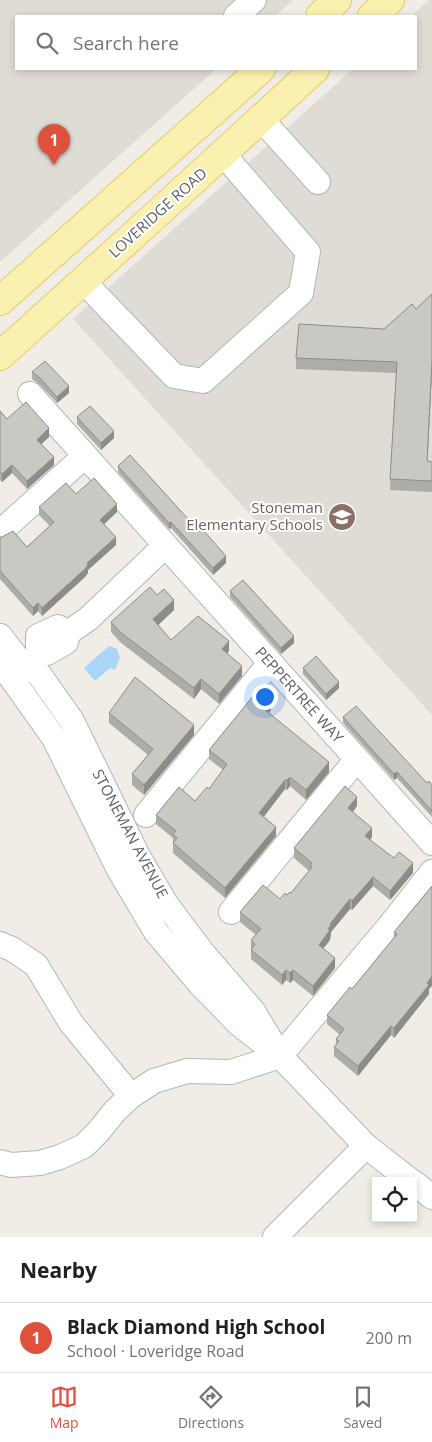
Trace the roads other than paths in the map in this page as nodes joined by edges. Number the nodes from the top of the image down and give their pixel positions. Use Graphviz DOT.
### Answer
graph roads {
  1 [pos="254,0"];
  2 [pos="337,0"];
  3 [pos="390,0"];
  4 [pos="237,15"];
  5 [pos="321,15"];
  6 [pos="373,15"];
  7 [pos="260,70"];
  8 [pos="314,70"];
  9 [pos="261,119"];
  10 [pos="223,154"];
  11 [pos="318,182"];
  12 [pos="83,281"];
  13 [pos="0,301"];
  14 [pos="0,356"];
  15 [pos="30,394"];
  16 [pos="85,456"];
  17 [pos="0,532"];
  18 [pos="165,546"];
  19 [pos="0,636"];
  20 [pos="13,661"];
  21 [pos="270,663"];
  22 [pos="357,759"];
  23 [pos="146,815"];
  24 [pos="432,843"];
  25 [pos="432,872"];
  26 [pos="231,912"];
  27 [pos="0,944"];
  28 [pos="280,1056"];
  29 [pos="131,1096"];
  30 [pos="366,1146"];
  31 [pos="0,1162"];
  32 [pos="406,1177"];
  33 [pos="417,1186"];
  34 [pos="432,1197"];
  35 [pos="276,1237"];
  1 -- 4 [label="street"];
  2 -- 5 [label="main road"];
  3 -- 6 [label="main road"];
  7 -- 13 [label="main road"];
  8 -- 9 [label="main road, LOVERIDGE ROAD"];
  9 -- 10 [label="main road, LOVERIDGE ROAD"];
  9 -- 11 [label="street"];
  10 -- 12 [label="main road, LOVERIDGE ROAD"];
  10 -- 12 [label="street"];
  12 -- 14 [label="main road, LOVERIDGE ROAD"];
  15 -- 16 [label="street, PEPPERTREE WAY"];
  16 -- 17 [label="street"];
  16 -- 18 [label="street, PEPPERTREE WAY"];
  18 -- 20 [label="street"];
  18 -- 21 [label="street, PEPPERTREE WAY"];
  19 -- 20 [label="street, STONEMAN AVENUE"];
  20 -- 28 [label="street, STONEMAN AVENUE"];
  21 -- 22 [label="street, PEPPERTREE WAY"];
  21 -- 23 [label="street"];
  22 -- 24 [label="street, PEPPERTREE WAY"];
  22 -- 26 [label="street"];
  25 -- 28 [label="street"];
  27 -- 29 [label="street"];
  28 -- 29 [label="street"];
  28 -- 30 [label="street, STONEMAN AVENUE"];
  29 -- 31 [label="street"];
  30 -- 32 [label="street, STONEMAN AVENUE"];
  30 -- 35 [label="street"];
  33 -- 34 [label="street, STONEMAN AVENUE"];
}
